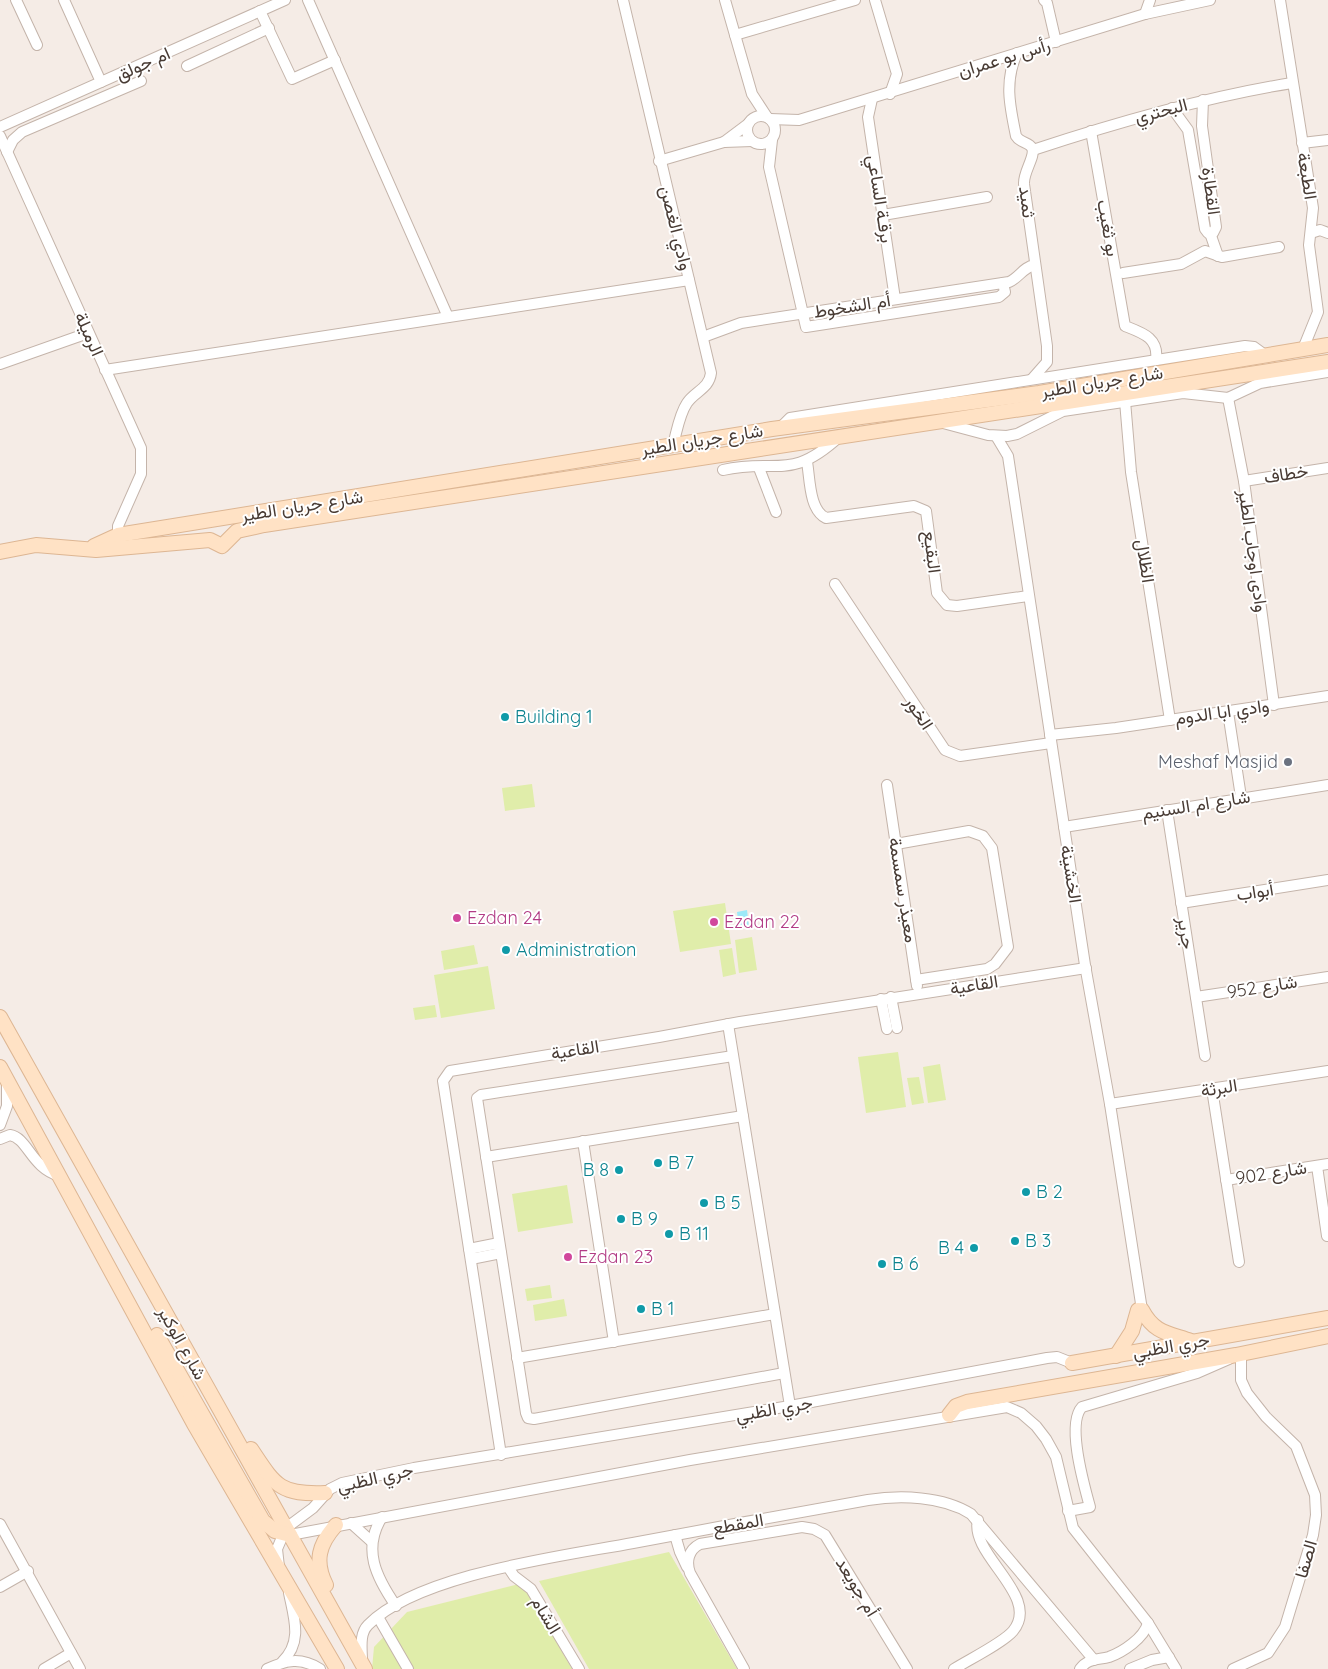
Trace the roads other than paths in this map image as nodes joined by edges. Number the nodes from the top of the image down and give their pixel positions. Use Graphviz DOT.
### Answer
graph roads {
  1 [pos="16,0"];
  2 [pos="64,0"];
  3 [pos="285,0"];
  4 [pos="308,0"];
  5 [pos="623,0"];
  6 [pos="725,0"];
  7 [pos="855,0"];
  8 [pos="875,0"];
  9 [pos="1150,0"];
  10 [pos="1210,0"];
  11 [pos="1280,0"];
  12 [pos="1046,1"];
  13 [pos="260,11"];
  14 [pos="1145,14"];
  15 [pos="269,28"];
  16 [pos="735,35"];
  17 [pos="1056,42"];
  18 [pos="37,45"];
  19 [pos="1016,53"];
  20 [pos="335,60"];
  21 [pos="187,66"];
  22 [pos="897,74"];
  23 [pos="141,81"];
  24 [pos="101,82"];
  25 [pos="1292,83"];
  26 [pos="916,85"];
  27 [pos="752,94"];
  28 [pos="890,94"];
  29 [pos="872,99"];
  30 [pos="1203,100"];
  31 [pos="1172,108"];
  32 [pos="769,118"];
  33 [pos="799,120"];
  34 [pos="749,123"];
  35 [pos="0,127"];
  36 [pos="1090,131"];
  37 [pos="0,136"];
  38 [pos="773,138"];
  39 [pos="1328,140"];
  40 [pos="724,142"];
  41 [pos="754,142"];
  42 [pos="1302,143"];
  43 [pos="1033,150"];
  44 [pos="7,152"];
  45 [pos="659,161"];
  46 [pos="769,168"];
  47 [pos="987,197"];
  48 [pos="883,215"];
  49 [pos="1210,233"];
  50 [pos="1328,233"];
  51 [pos="1311,234"];
  52 [pos="1279,247"];
  53 [pos="1218,256"];
  54 [pos="1035,265"];
  55 [pos="1123,273"];
  56 [pos="689,280"];
  57 [pos="1004,283"];
  58 [pos="980,287"];
  59 [pos="925,295"];
  60 [pos="895,299"];
  61 [pos="982,299"];
  62 [pos="927,308"];
  63 [pos="803,314"];
  64 [pos="448,317"];
  65 [pos="88,332"];
  66 [pos="703,337"];
  67 [pos="1328,345"];
  68 [pos="1303,349"];
  69 [pos="1265,355"];
  70 [pos="1156,360"];
  71 [pos="1047,362"];
  72 [pos="1328,362"];
  73 [pos="0,364"];
  74 [pos="105,370"];
  75 [pos="1328,372"];
  76 [pos="1058,375"];
  77 [pos="1032,379"];
  78 [pos="1228,398"];
  79 [pos="1125,401"];
  80 [pos="876,409"];
  81 [pos="934,421"];
  82 [pos="1017,434"];
  83 [pos="840,436"];
  84 [pos="996,436"];
  85 [pos="673,445"];
  86 [pos="1008,456"];
  87 [pos="807,462"];
  88 [pos="759,468"];
  89 [pos="1328,468"];
  90 [pos="723,470"];
  91 [pos="1244,481"];
  92 [pos="776,512"];
  93 [pos="224,519"];
  94 [pos="229,540"];
  95 [pos="122,541"];
  96 [pos="0,552"];
  97 [pos="835,584"];
  98 [pos="1028,596"];
  99 [pos="1328,696"];
  100 [pos="1274,705"];
  101 [pos="1228,712"];
  102 [pos="1170,720"];
  103 [pos="1116,728"];
  104 [pos="1051,739"];
  105 [pos="887,785"];
  106 [pos="1328,785"];
  107 [pos="1241,797"];
  108 [pos="1167,810"];
  109 [pos="1064,827"];
  110 [pos="896,844"];
  111 [pos="1328,880"];
  112 [pos="1181,903"];
  113 [pos="1086,968"];
  114 [pos="1328,977"];
  115 [pos="916,980"];
  116 [pos="918,994"];
  117 [pos="886,998"];
  118 [pos="1196,998"];
  119 [pos="0,1017"];
  120 [pos="728,1024"];
  121 [pos="892,1028"];
  122 [pos="733,1056"];
  123 [pos="1205,1056"];
  124 [pos="0,1067"];
  125 [pos="1328,1071"];
  126 [pos="7,1080"];
  127 [pos="1212,1089"];
  128 [pos="1110,1104"];
  129 [pos="743,1116"];
  130 [pos="0,1125"];
  131 [pos="0,1139"];
  132 [pos="583,1141"];
  133 [pos="486,1157"];
  134 [pos="1328,1164"];
  135 [pos="1317,1166"];
  136 [pos="60,1176"];
  137 [pos="1226,1180"];
  138 [pos="1327,1236"];
  139 [pos="500,1248"];
  140 [pos="470,1254"];
  141 [pos="104,1256"];
  142 [pos="1238,1262"];
  143 [pos="1140,1310"];
  144 [pos="775,1314"];
  145 [pos="1327,1317"];
  146 [pos="1328,1336"];
  147 [pos="614,1342"];
  148 [pos="1194,1342"];
  149 [pos="1238,1354"];
  150 [pos="1116,1356"];
  151 [pos="517,1358"];
  152 [pos="1072,1363"];
  153 [pos="784,1373"];
  154 [pos="790,1406"];
  155 [pos="948,1415"];
  156 [pos="231,1430"];
  157 [pos="501,1455"];
  158 [pos="325,1493"];
  159 [pos="1068,1510"];
  160 [pos="382,1517"];
  161 [pos="978,1520"];
  162 [pos="351,1523"];
  163 [pos="0,1524"];
  164 [pos="336,1525"];
  165 [pos="286,1532"];
  166 [pos="675,1535"];
  167 [pos="371,1541"];
  168 [pos="508,1567"];
  169 [pos="689,1569"];
  170 [pos="28,1571"];
  171 [pos="285,1582"];
  172 [pos="0,1587"];
  173 [pos="396,1606"];
  174 [pos="334,1613"];
  175 [pos="378,1617"];
  176 [pos="1148,1624"];
  177 [pos="71,1653"];
  178 [pos="1169,1657"];
  179 [pos="1094,1660"];
  180 [pos="282,1662"];
  181 [pos="364,1667"];
  182 [pos="44,1669"];
  183 [pos="80,1669"];
  184 [pos="267,1669"];
  185 [pos="320,1669"];
  186 [pos="338,1669"];
  187 [pos="408,1669"];
  188 [pos="579,1669"];
  189 [pos="744,1669"];
  190 [pos="907,1669"];
  191 [pos="954,1669"];
  192 [pos="1080,1669"];
  193 [pos="1130,1669"];
  194 [pos="1176,1669"];
  195 [pos="1233,1669"];
  1 -- 18 [label="street"];
  2 -- 24 [label="street"];
  3 -- 13 [label="street, ام جولق"];
  4 -- 20 [label="street"];
  5 -- 45 [label="street, وادي الغصن"];
  6 -- 16 [label="street"];
  7 -- 16 [label="street"];
  8 -- 22 [label="street"];
  9 -- 14 [label="street"];
  10 -- 14 [label="street, رأس بو عمران"];
  11 -- 25 [label="street, الطبعة"];
  12 -- 17 [label="street"];
  13 -- 15 [label="street"];
  13 -- 24 [label="street, ام جولق"];
  14 -- 17 [label="street, رأس بو عمران"];
  15 -- 20 [label="street"];
  15 -- 21 [label="street"];
  16 -- 27 [label="street"];
  17 -- 19 [label="street, رأس بو عمران"];
  19 -- 26 [label="street, رأس بو عمران"];
  19 -- 43 [label="street"];
  20 -- 64 [label="street"];
  22 -- 26 [label="street"];
  22 -- 28 [label="street"];
  23 -- 44 [label="street"];
  24 -- 35 [label="street, ام جولق"];
  25 -- 30 [label="street, البحتري"];
  25 -- 42 [label="street, الطبعة"];
  26 -- 28 [label="street, رأس بو عمران"];
  27 -- 32 [label="street"];
  27 -- 34 [label="street"];
  28 -- 29 [label="street, رأس بو عمران"];
  29 -- 33 [label="street, رأس بو عمران"];
  29 -- 48 [label="street, برقـة الساعي"];
  30 -- 31 [label="street, البحتري"];
  30 -- 49 [label="street, القطارة"];
  31 -- 36 [label="street, البحتري"];
  31 -- 49 [label="street, القطارة"];
  32 -- 33 [label="street, رأس بو عمران"];
  32 -- 34 [label="street"];
  32 -- 38 [label="street"];
  33 -- 38 [label="street, رأس بو عمران"];
  34 -- 40 [label="street"];
  34 -- 41 [label="street"];
  36 -- 43 [label="street, البحتري"];
  36 -- 70 [label="street, بو ثغيب"];
  37 -- 44 [label="street, الرميلة"];
  38 -- 41 [label="street"];
  38 -- 46 [label="street"];
  39 -- 42 [label="street"];
  40 -- 41 [label="street"];
  40 -- 45 [label="street"];
  41 -- 46 [label="street"];
  42 -- 51 [label="street, الطبعة"];
  43 -- 54 [label="street, ثميد"];
  44 -- 65 [label="street, الرميلة"];
  45 -- 56 [label="street, وادي الغصن"];
  46 -- 63 [label="street"];
  47 -- 48 [label="street"];
  48 -- 60 [label="street, برقـة الساعي"];
  49 -- 53 [label="street"];
  50 -- 51 [label="street"];
  51 -- 68 [label="street, الطبعة"];
  52 -- 53 [label="street"];
  53 -- 55 [label="street"];
  54 -- 57 [label="street, أم الشخوط"];
  54 -- 71 [label="street, ثميد"];
  56 -- 64 [label="street"];
  56 -- 66 [label="street, وادي الغصن"];
  57 -- 58 [label="street, أم الشخوط"];
  57 -- 61 [label="street, أم الشخوط"];
  58 -- 59 [label="street, أم الشخوط"];
  58 -- 61 [label="street"];
  59 -- 60 [label="street, أم الشخوط"];
  59 -- 62 [label="street"];
  60 -- 63 [label="street, أم الشخوط"];
  61 -- 62 [label="street, أم الشخوط"];
  62 -- 63 [label="street, أم الشخوط"];
  63 -- 66 [label="street, أم الشخوط"];
  64 -- 74 [label="street"];
  65 -- 73 [label="street"];
  65 -- 74 [label="street, الرميلة"];
  66 -- 85 [label="street, وادي الغصن"];
  67 -- 68 [label="street, شارع جريان الطير"];
  68 -- 69 [label="street, شارع جريان الطير"];
  69 -- 70 [label="street"];
  69 -- 80 [label="street, شارع جريان الطير"];
  70 -- 76 [label="street"];
  71 -- 76 [label="street"];
  71 -- 77 [label="street"];
  72 -- 81 [label="street, شارع جريان الطير"];
  74 -- 95 [label="street, الرميلة"];
  75 -- 78 [label="street"];
  76 -- 77 [label="street"];
  77 -- 80 [label="street"];
  78 -- 79 [label="street, شارع جريان الطير"];
  78 -- 91 [label="street, وادى اوجاب الطير"];
  79 -- 82 [label="street, شارع جريان الطير"];
  79 -- 102 [label="street, الظلال"];
  80 -- 85 [label="street, شارع جريان الطير"];
  81 -- 83 [label="street, شارع جريان الطير"];
  81 -- 84 [label="street, شارع جريان الطير"];
  82 -- 84 [label="street, شارع جريان الطير"];
  82 -- 86 [label="street"];
  83 -- 87 [label="street"];
  83 -- 94 [label="street, شارع جريان الطير"];
  84 -- 86 [label="street, الخشينة"];
  85 -- 93 [label="street, شارع جريان الطير"];
  86 -- 98 [label="street, الخشينة"];
  87 -- 88 [label="street"];
  87 -- 98 [label="street, البقيع"];
  88 -- 90 [label="street"];
  88 -- 92 [label="street"];
  89 -- 91 [label="street, خطاف"];
  91 -- 100 [label="street, وادى اوجاب الطير"];
  93 -- 94 [label="street"];
  93 -- 95 [label="street, شارع جريان الطير"];
  94 -- 95 [label="street, شارع جريان الطير"];
  95 -- 96 [label="street, شارع جريان الطير"];
  97 -- 104 [label="street, الخور"];
  98 -- 104 [label="street, الخشينة"];
  99 -- 100 [label="street, وادي ابا الدوم"];
  100 -- 101 [label="street, وادي ابا الدوم"];
  101 -- 102 [label="street, وادي ابا الدوم"];
  101 -- 107 [label="street"];
  102 -- 103 [label="street, وادي ابا الدوم"];
  103 -- 104 [label="street, الخور"];
  104 -- 109 [label="street, الخشينة"];
  105 -- 110 [label="street, معيذر سمسمة"];
  106 -- 107 [label="street, شارع ام السنيم"];
  107 -- 108 [label="street, شارع ام السنيم"];
  108 -- 109 [label="street, شارع ام السنيم"];
  108 -- 112 [label="street, جرير"];
  109 -- 113 [label="street, الخشينة"];
  110 -- 115 [label="street, معيذر سمسمة"];
  110 -- 115 [label="street"];
  111 -- 112 [label="street, أبواب"];
  112 -- 118 [label="street, جرير"];
  113 -- 116 [label="street, القاعية"];
  113 -- 128 [label="street, الخشينة"];
  114 -- 118 [label="street, شارع 952"];
  115 -- 116 [label="street, معيذر سمسمة"];
  116 -- 117 [label="street, القاعية"];
  117 -- 120 [label="street, القاعية"];
  117 -- 121 [label="street"];
  118 -- 123 [label="street, جرير"];
  119 -- 156 [label="street, شارع الوكير"];
  120 -- 122 [label="street"];
  120 -- 140 [label="street, القاعية"];
  122 -- 129 [label="street"];
  122 -- 133 [label="street"];
  124 -- 126 [label="street, شارع الوكير"];
  125 -- 127 [label="street, البرثة"];
  126 -- 130 [label="street"];
  126 -- 136 [label="street, شارع الوكير"];
  127 -- 128 [label="street, البرثة"];
  127 -- 137 [label="street"];
  128 -- 143 [label="street, الخشينة"];
  129 -- 132 [label="street"];
  129 -- 144 [label="street"];
  131 -- 136 [label="street"];
  132 -- 133 [label="street"];
  132 -- 147 [label="street"];
  133 -- 139 [label="street"];
  134 -- 135 [label="street, شارع 902"];
  135 -- 137 [label="street, شارع 902"];
  135 -- 138 [label="street, شارع 902"];
  136 -- 141 [label="street, شارع الوكير"];
  137 -- 142 [label="street"];
  139 -- 140 [label="street"];
  139 -- 151 [label="street"];
  140 -- 157 [label="street, القاعية"];
  141 -- 165 [label="street"];
  141 -- 171 [label="street, شارع الوكير"];
  143 -- 148 [label="street"];
  143 -- 150 [label="street"];
  144 -- 147 [label="street"];
  144 -- 153 [label="street"];
  145 -- 148 [label="street, جري الظبي"];
  146 -- 149 [label="street, جري الظبي"];
  147 -- 151 [label="street"];
  148 -- 150 [label="street, جري الظبي"];
  149 -- 155 [label="street, جري الظبي"];
  149 -- 159 [label="street"];
  149 -- 195 [label="street, الصفا"];
  150 -- 152 [label="street, جري الظبي"];
  151 -- 153 [label="street"];
  152 -- 154 [label="street, جري الظبي"];
  153 -- 154 [label="street"];
  154 -- 157 [label="street, جري الظبي"];
  155 -- 159 [label="street, جري الظبي"];
  155 -- 160 [label="street, جري الظبي"];
  156 -- 158 [label="street"];
  156 -- 165 [label="street, شارع الوكير"];
  157 -- 158 [label="street, جري الظبي"];
  158 -- 165 [label="street, جري الظبي"];
  159 -- 176 [label="street"];
  160 -- 162 [label="street, جري الظبي"];
  160 -- 167 [label="street"];
  161 -- 166 [label="street, المقطع"];
  161 -- 179 [label="street, المقطع"];
  161 -- 191 [label="street"];
  162 -- 164 [label="street, جري الظبي"];
  162 -- 167 [label="street"];
  163 -- 170 [label="street"];
  164 -- 165 [label="street, جري الظبي"];
  164 -- 174 [label="street"];
  165 -- 171 [label="street"];
  165 -- 174 [label="street, شارع الوكير"];
  166 -- 168 [label="street, المقطع"];
  166 -- 169 [label="street"];
  167 -- 173 [label="street"];
  168 -- 173 [label="street, المقطع"];
  168 -- 188 [label="street, الشام"];
  169 -- 189 [label="street"];
  169 -- 190 [label="street, أم جويعد"];
  170 -- 172 [label="street"];
  170 -- 177 [label="street"];
  171 -- 180 [label="street"];
  171 -- 186 [label="street, شارع الوكير"];
  173 -- 175 [label="street, المقطع"];
  174 -- 181 [label="street, شارع الوكير"];
  175 -- 181 [label="street, المقطع"];
  175 -- 187 [label="street"];
  176 -- 178 [label="street"];
  176 -- 179 [label="street"];
  177 -- 182 [label="street"];
  177 -- 183 [label="street"];
  178 -- 193 [label="street"];
  178 -- 194 [label="street"];
  179 -- 192 [label="street"];
  180 -- 184 [label="street"];
  180 -- 185 [label="street"];
}
